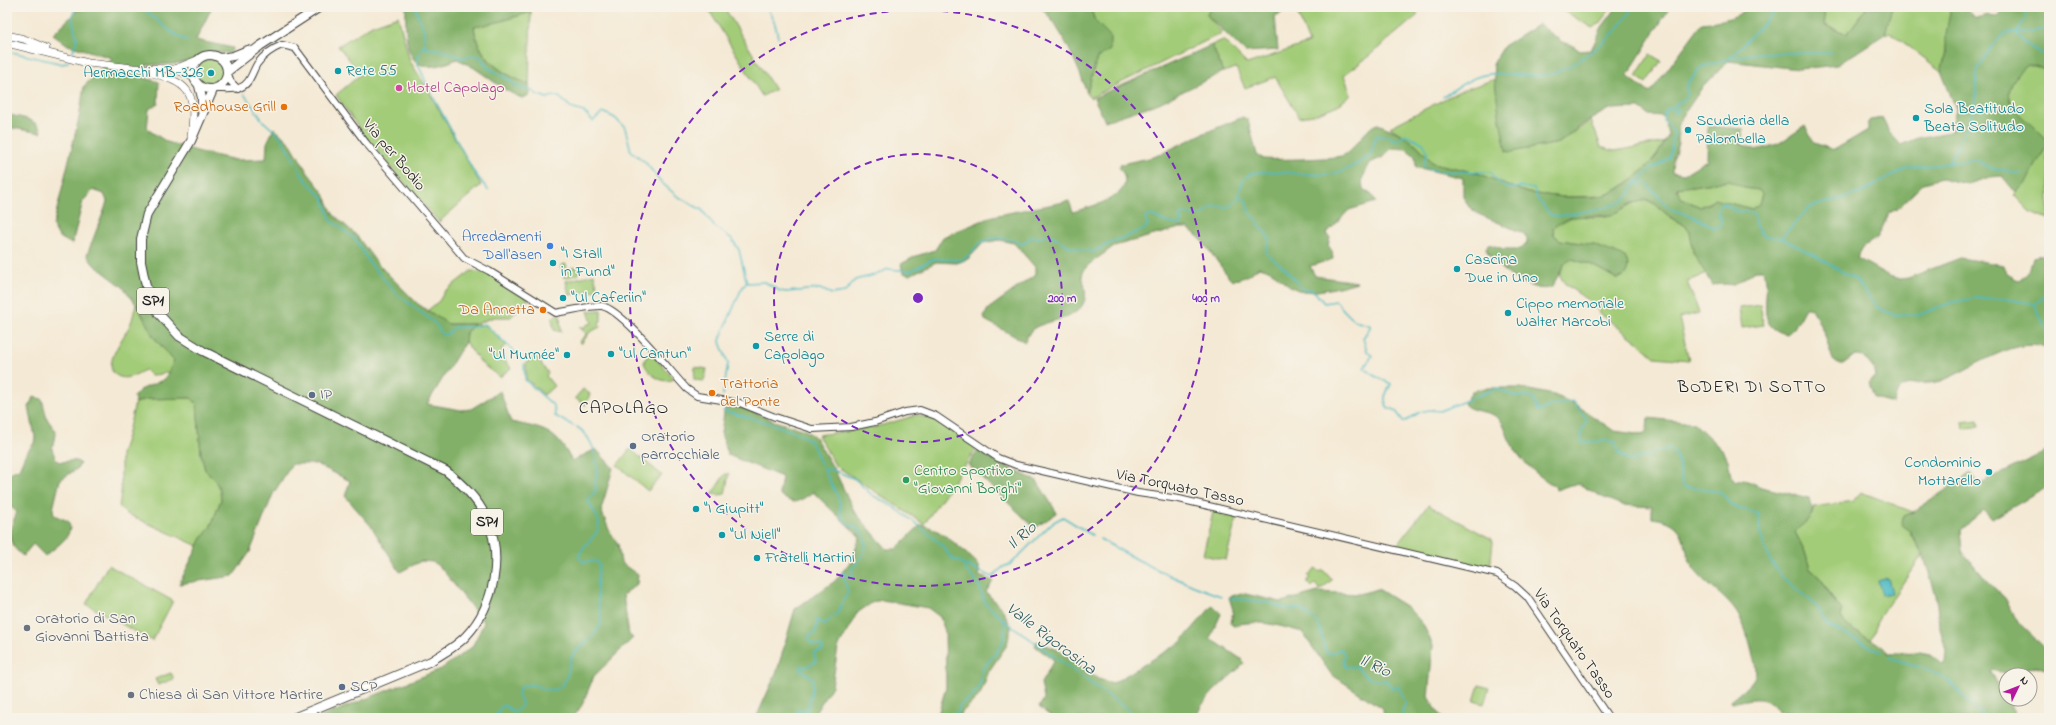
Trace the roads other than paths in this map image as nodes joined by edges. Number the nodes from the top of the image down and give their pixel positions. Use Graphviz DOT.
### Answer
graph roads {
  1 [pos="320,7"];
  2 [pos="7,41"];
  3 [pos="260,46"];
  4 [pos="220,58"];
  5 [pos="197,60"];
  6 [pos="133,68"];
  7 [pos="175,69"];
  8 [pos="228,72"];
  9 [pos="193,77"];
  10 [pos="199,86"];
  11 [pos="215,89"];
  12 [pos="238,89"];
  13 [pos="202,113"];
  14 [pos="191,141"];
  15 [pos="692,393"];
  16 [pos="293,718"];
  17 [pos="1609,718"];
  1 -- 3 [label="main road, SP1"];
  2 -- 6 [label="main road"];
  3 -- 4 [label="main road, SP1"];
  3 -- 8 [label="main road, SP1"];
  4 -- 5 [label="main road, SP1"];
  4 -- 8 [label="main road"];
  5 -- 7 [label="main road"];
  5 -- 9 [label="main road"];
  6 -- 7 [label="main road"];
  6 -- 14 [label="main road"];
  7 -- 9 [label="main road"];
  8 -- 11 [label="main road, SP1"];
  8 -- 12 [label="street"];
  9 -- 10 [label="main road, SP1"];
  10 -- 11 [label="main road"];
  10 -- 13 [label="main road, SP1"];
  11 -- 12 [label="street"];
  11 -- 13 [label="main road, SP1"];
  12 -- 15 [label="street, Via per Bodio"];
  13 -- 14 [label="main road, SP1"];
  14 -- 16 [label="main road, SP1"];
  15 -- 17 [label="street, Via Torquato Tasso"];
}
